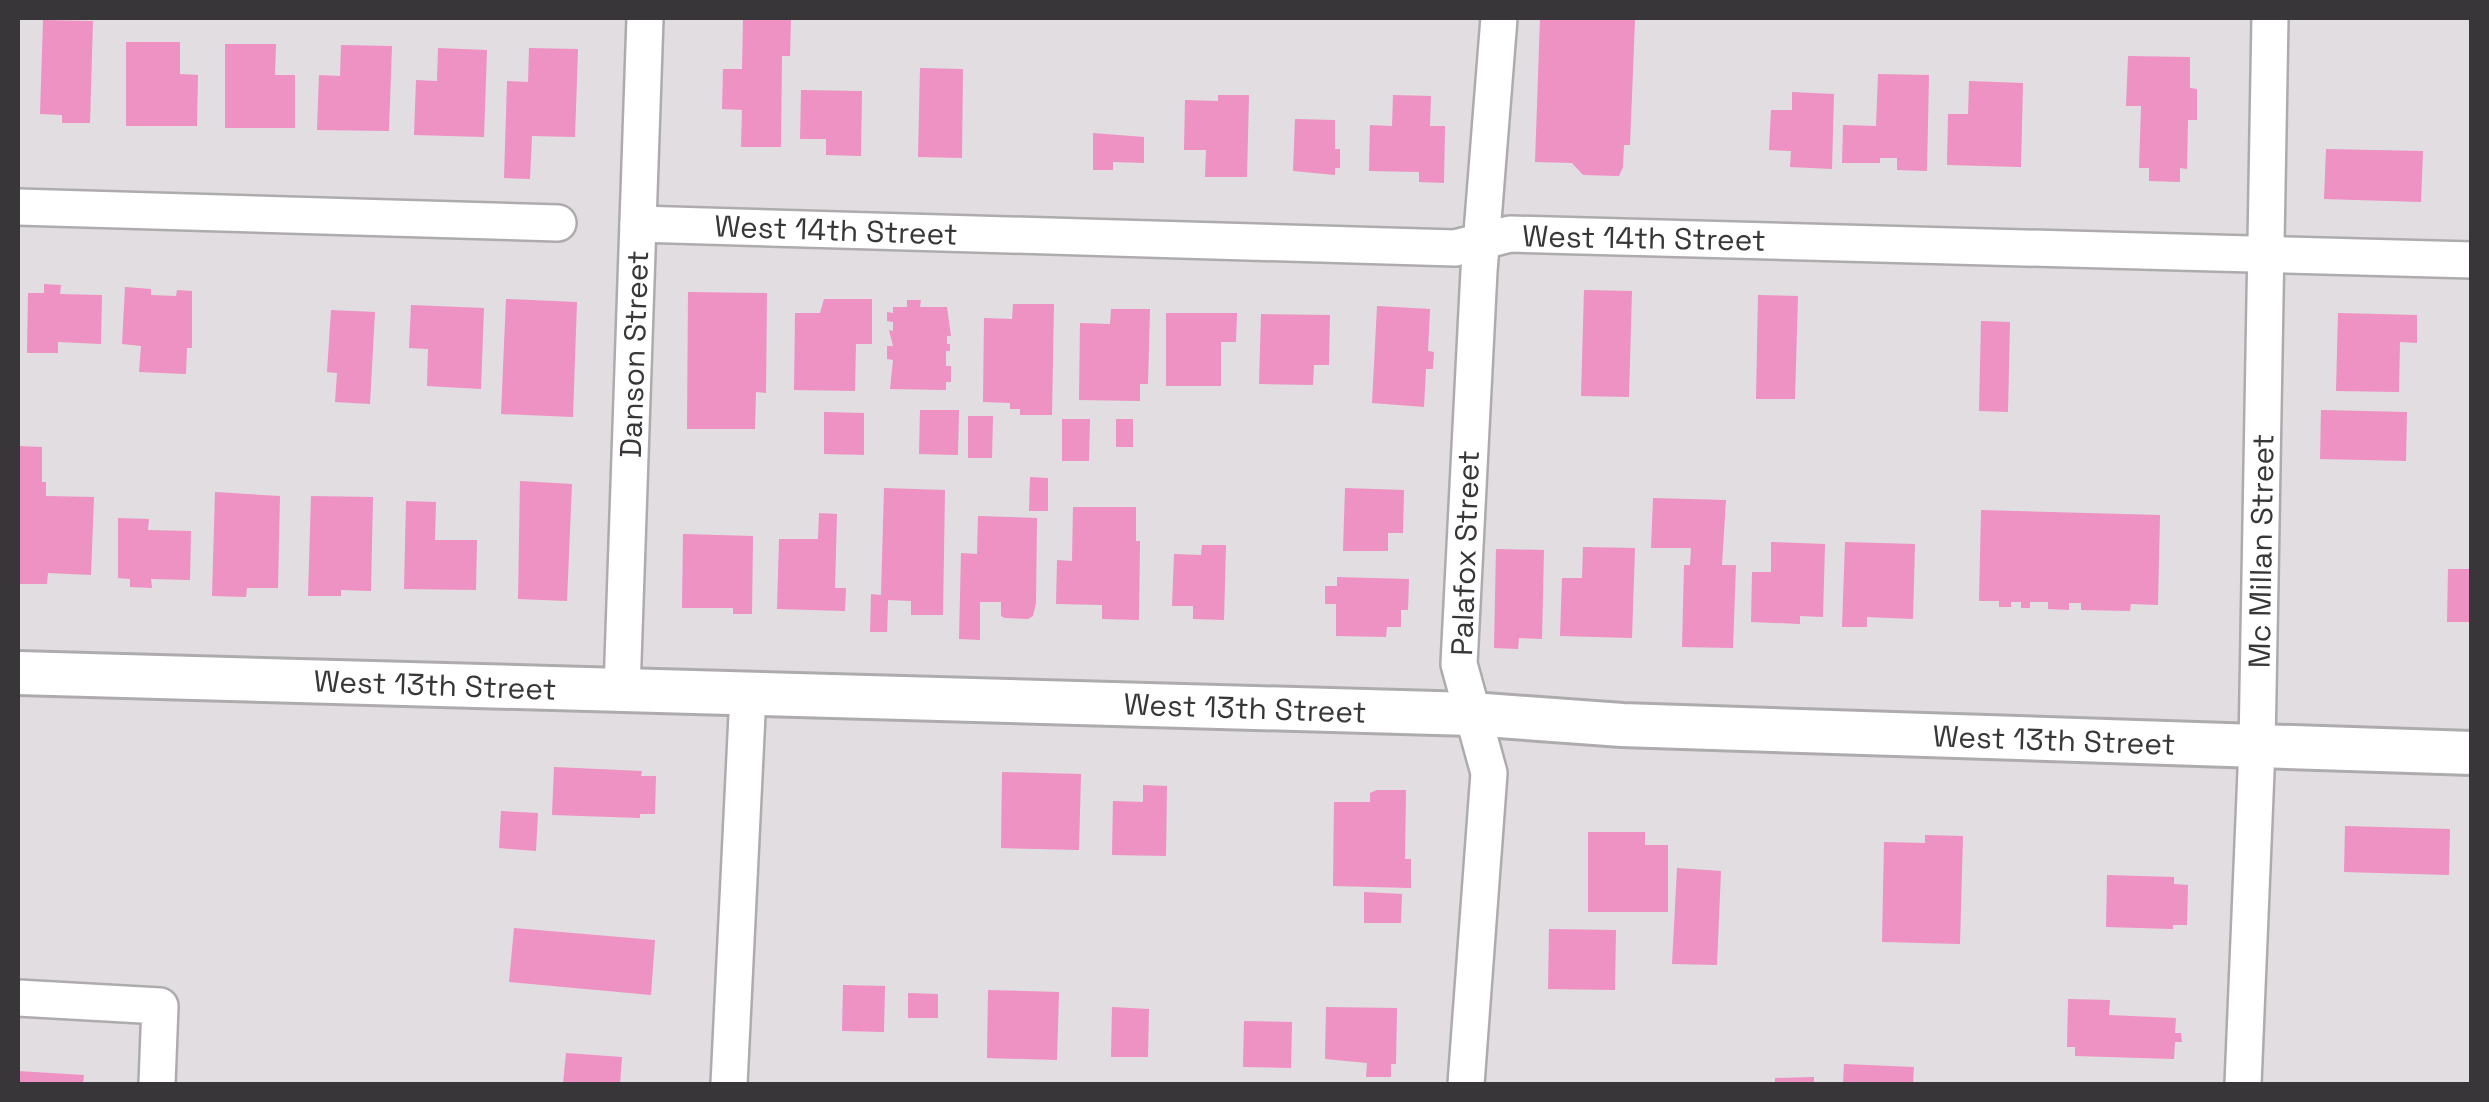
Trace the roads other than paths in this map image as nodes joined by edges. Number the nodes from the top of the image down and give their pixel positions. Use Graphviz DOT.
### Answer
graph roads {
  1 [pos="646,18"];
  2 [pos="1499,18"];
  3 [pos="2270,18"];
  4 [pos="18,206"];
  5 [pos="558,222"];
  6 [pos="638,224"];
  7 [pos="1482,240"];
  8 [pos="2267,254"];
  9 [pos="2472,260"];
  10 [pos="18,672"];
  11 [pos="622,690"];
  12 [pos="748,694"];
  13 [pos="1471,714"];
  14 [pos="2257,747"];
  15 [pos="2472,753"];
  16 [pos="18,998"];
  17 [pos="156,1084"];
  18 [pos="729,1084"];
  19 [pos="1466,1084"];
  20 [pos="2243,1084"];
  1 -- 6 [label="street, Danson Street"];
  2 -- 7 [label="street, Palafox Street"];
  3 -- 8 [label="street, Mc Millan Street"];
  4 -- 5 [label="street"];
  6 -- 7 [label="street, West 14th Street"];
  6 -- 11 [label="street, Danson Street"];
  7 -- 8 [label="street, West 14th Street"];
  7 -- 13 [label="street, Palafox Street"];
  8 -- 9 [label="street, West 14th Street"];
  8 -- 14 [label="street, Mc Millan Street"];
  10 -- 11 [label="street, West 13th Street"];
  11 -- 12 [label="street, West 13th Street"];
  12 -- 13 [label="street, West 13th Street"];
  12 -- 18 [label="street"];
  13 -- 14 [label="street, West 13th Street"];
  13 -- 19 [label="street, Palafox Street"];
  14 -- 15 [label="street, West 13th Street"];
  14 -- 20 [label="street, Mc Millan Street"];
  16 -- 17 [label="street"];
}
